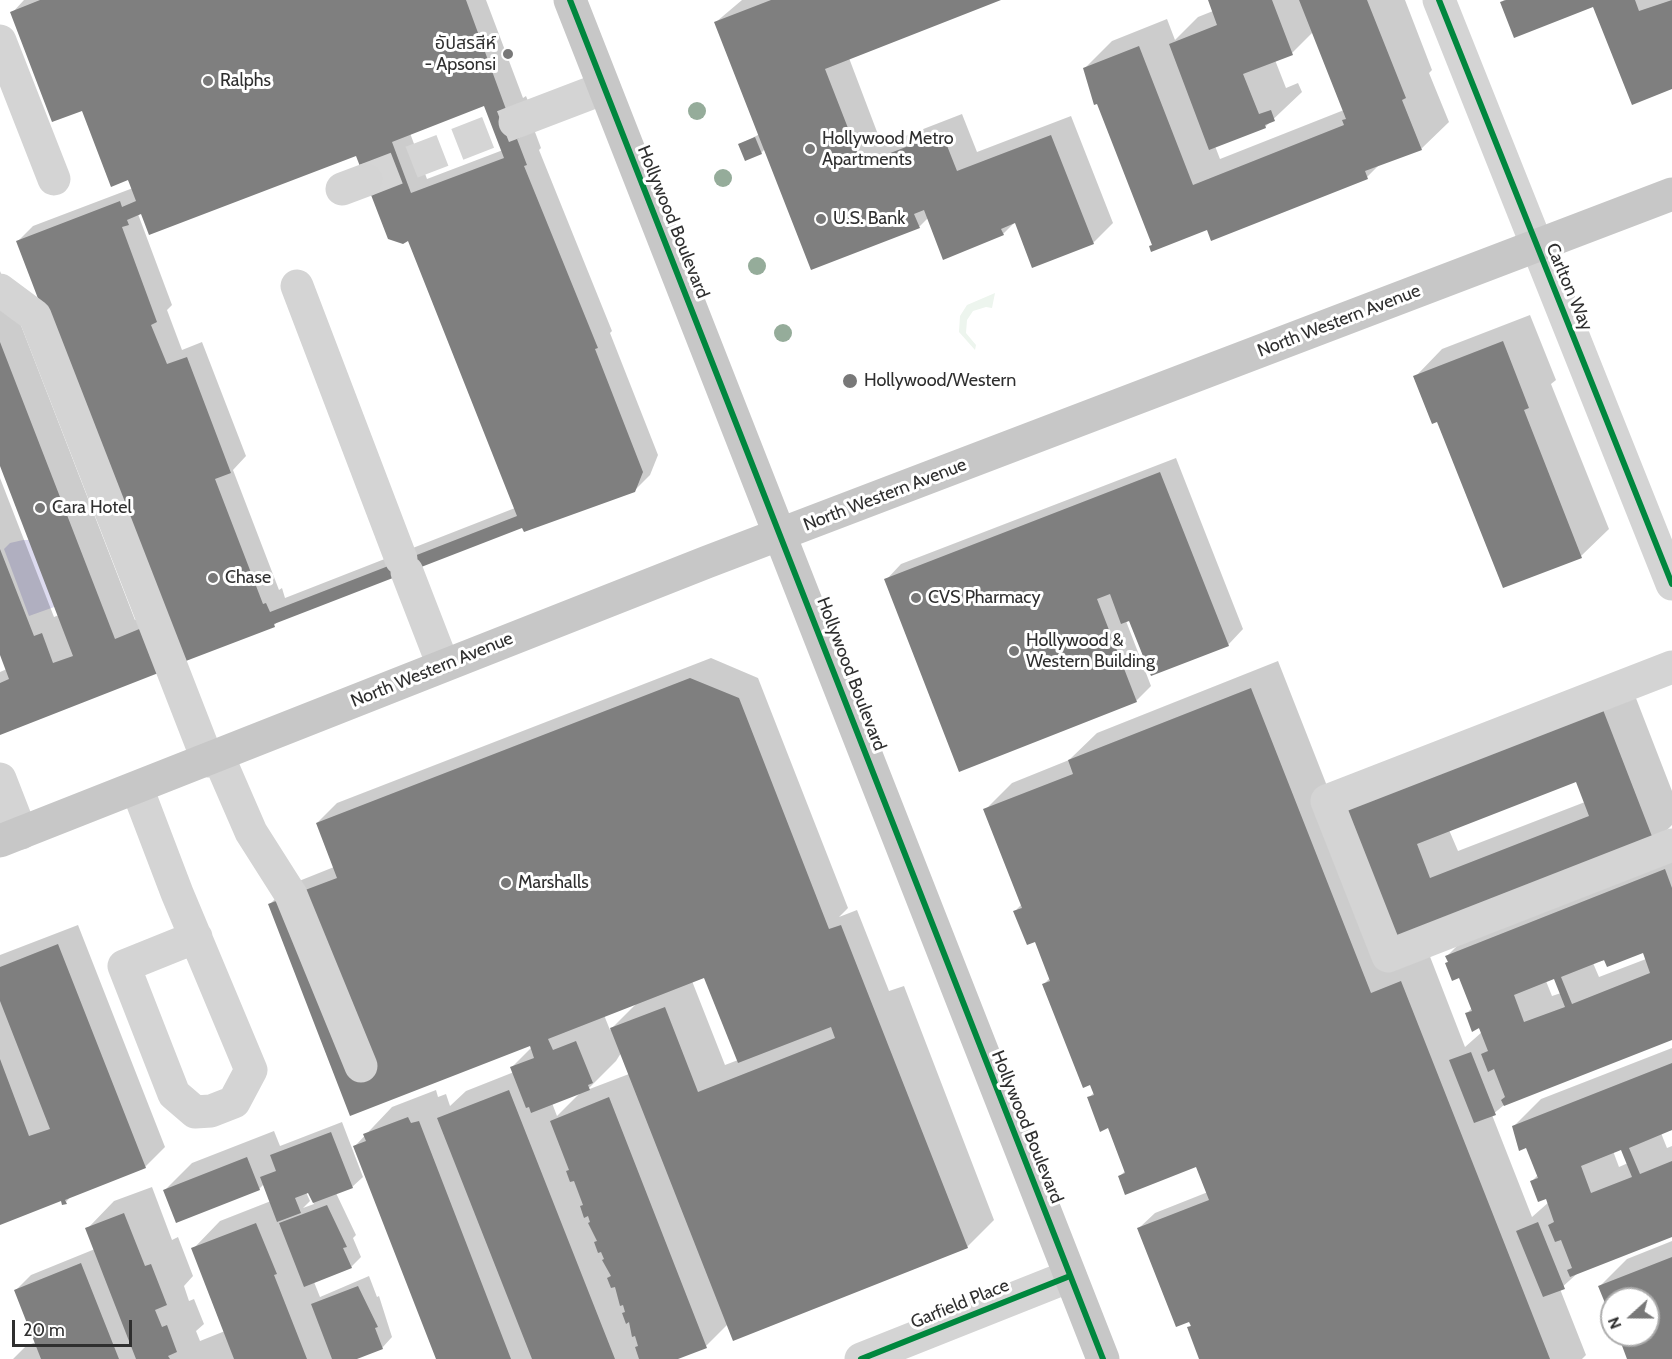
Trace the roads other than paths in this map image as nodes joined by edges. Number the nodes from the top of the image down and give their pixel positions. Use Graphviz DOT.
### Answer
graph roads {
  1 [pos="570,0"];
  2 [pos="1439,0"];
  3 [pos="0,41"];
  4 [pos="604,88"];
  5 [pos="515,122"];
  6 [pos="54,179"];
  7 [pos="1672,194"];
  8 [pos="1536,247"];
  9 [pos="297,286"];
  10 [pos="0,290"];
  11 [pos="781,534"];
  12 [pos="1672,584"];
  13 [pos="444,665"];
  14 [pos="1672,667"];
  15 [pos="213,758"];
  16 [pos="0,779"];
  17 [pos="137,788"];
  18 [pos="10,837"];
  19 [pos="1672,845"];
  20 [pos="195,937"];
  21 [pos="361,1066"];
  22 [pos="1070,1276"];
  23 [pos="861,1359"];
  24 [pos="1103,1359"];
  1 -- 4 [label="main road, Hollywood Boulevard"];
  2 -- 8 [label="street, Carlton Way"];
  3 -- 6 [label="street"];
  4 -- 5 [label="street"];
  4 -- 11 [label="main road, Hollywood Boulevard"];
  7 -- 8 [label="main road, North Western Avenue"];
  8 -- 11 [label="main road, North Western Avenue"];
  8 -- 12 [label="street, Carlton Way"];
  9 -- 13 [label="street"];
  10 -- 15 [label="street"];
  11 -- 13 [label="main road, North Western Avenue"];
  11 -- 22 [label="main road, Hollywood Boulevard"];
  13 -- 15 [label="main road, North Western Avenue"];
  14 -- 19 [label="street"];
  15 -- 17 [label="main road, North Western Avenue"];
  15 -- 21 [label="street"];
  16 -- 18 [label="street"];
  17 -- 18 [label="main road, North Western Avenue"];
  17 -- 20 [label="street"];
  20 -- 20 [label="street"];
  22 -- 23 [label="street, Garfield Place"];
  22 -- 24 [label="main road, Hollywood Boulevard"];
}
